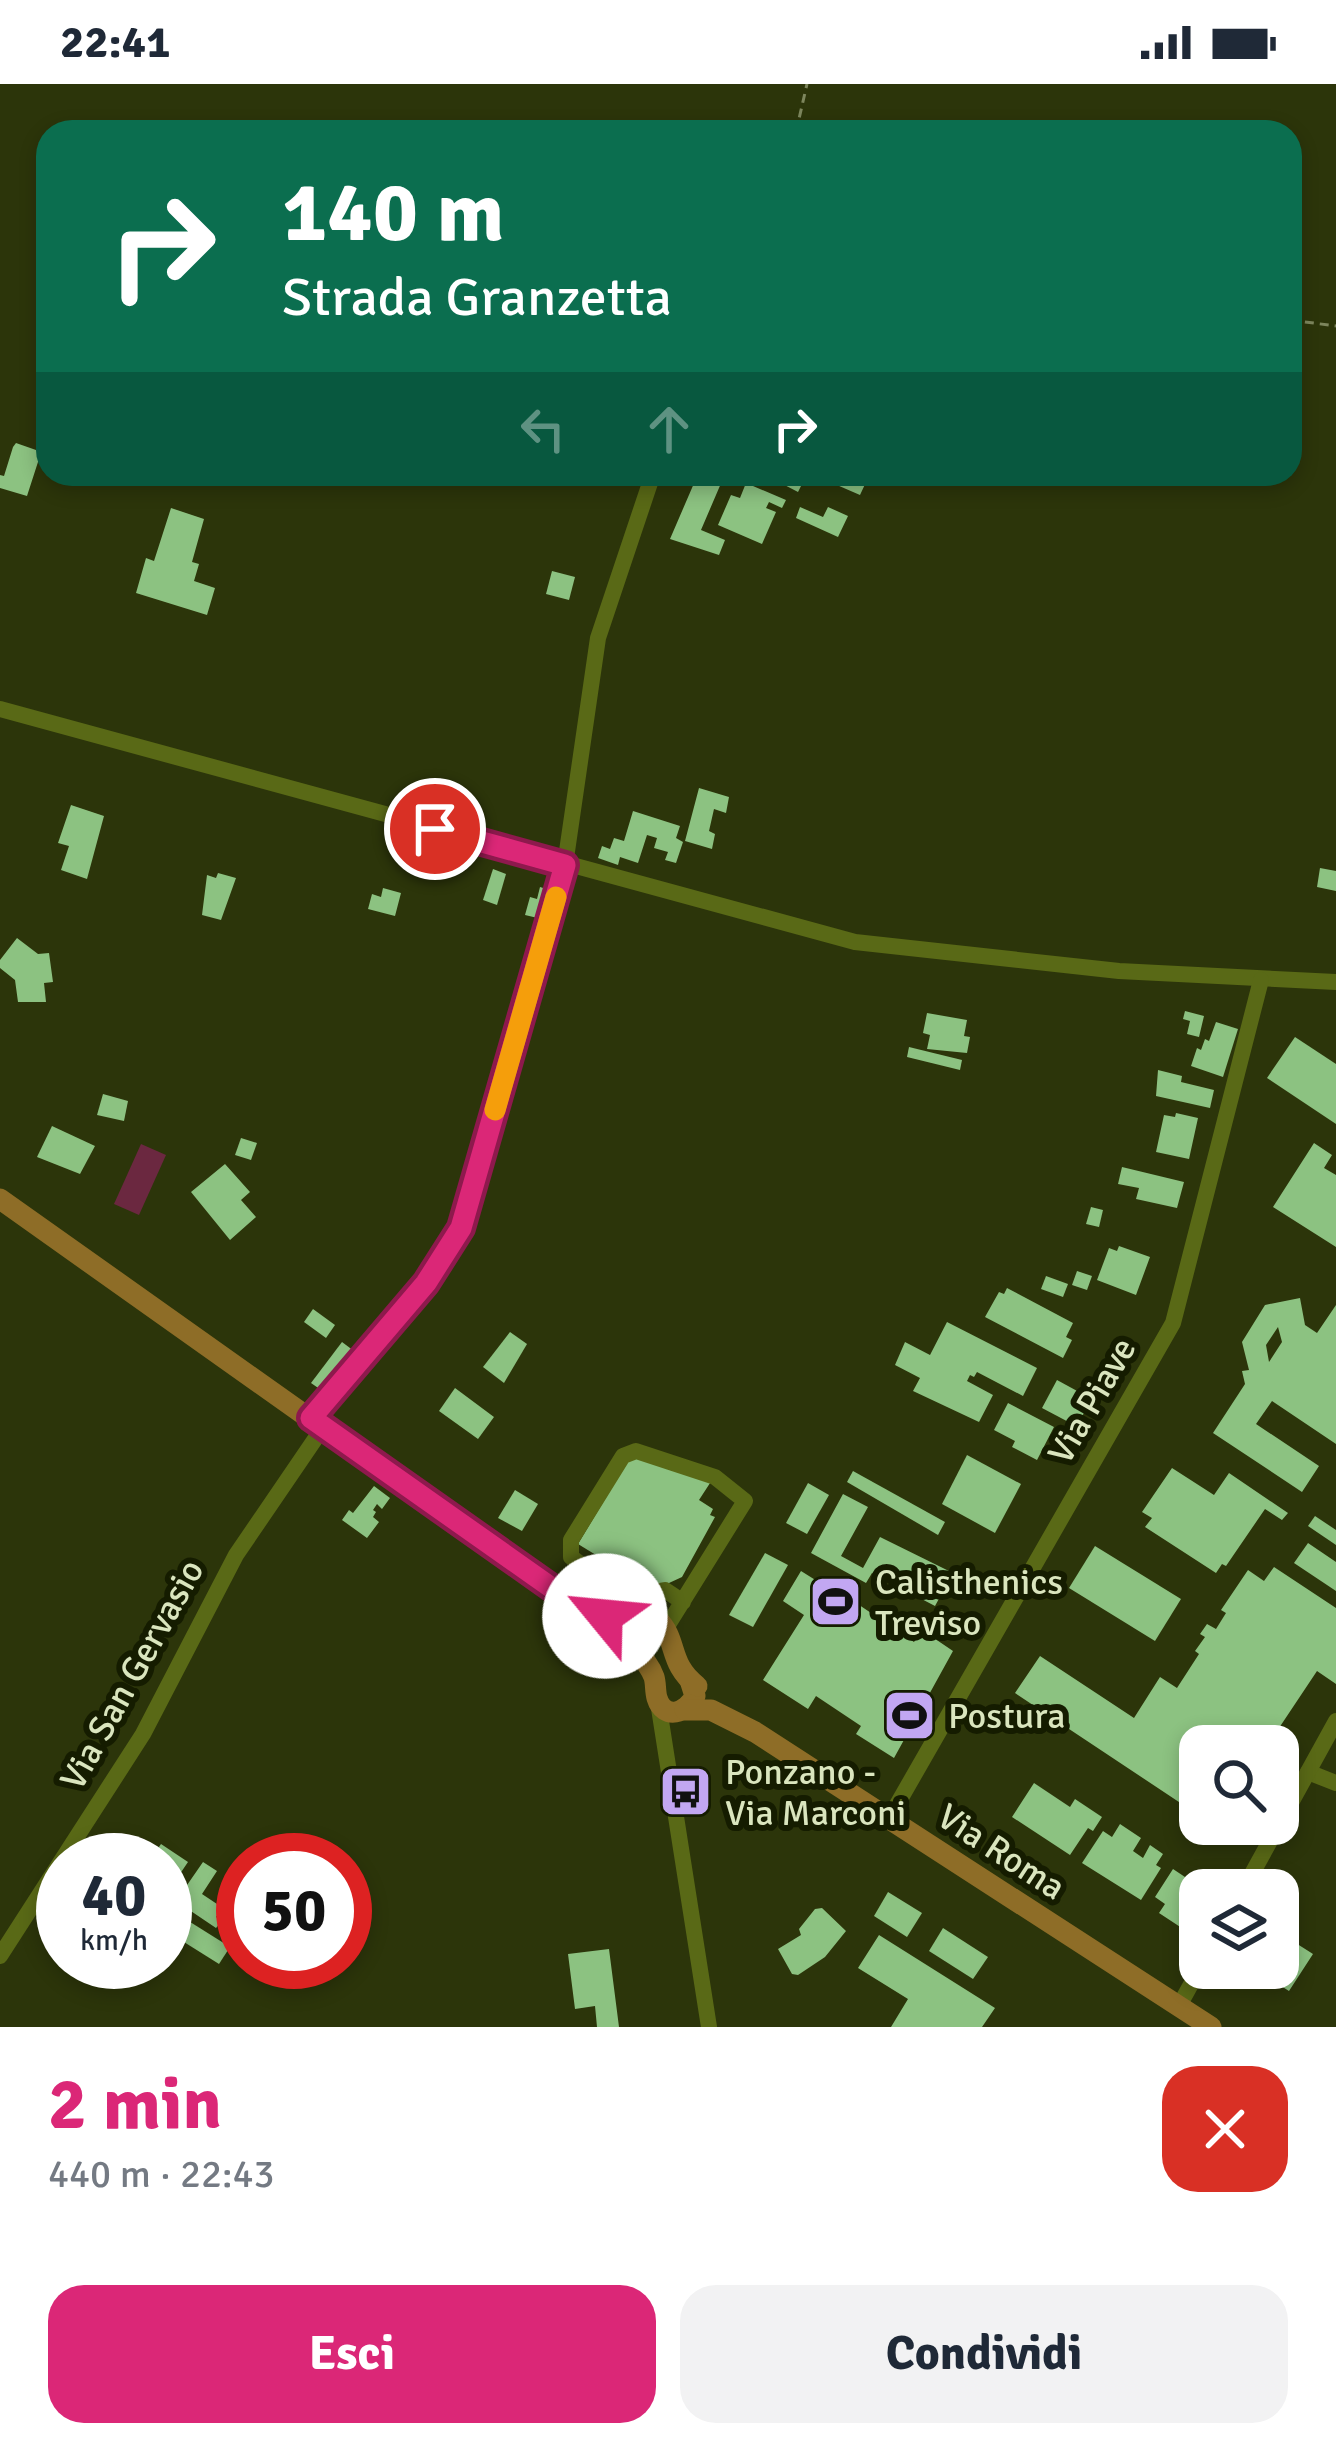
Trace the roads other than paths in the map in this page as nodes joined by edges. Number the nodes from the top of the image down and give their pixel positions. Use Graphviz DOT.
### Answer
graph roads {
  1 [pos="649,486"];
  2 [pos="0,709"];
  3 [pos="565,865"];
  4 [pos="1261,980"];
  5 [pos="1336,982"];
  6 [pos="5,1210"];
  7 [pos="318,1422"];
  8 [pos="682,1601"];
  9 [pos="666,1628"];
  10 [pos="629,1632"];
  11 [pos="690,1680"];
  12 [pos="1336,1721"];
  13 [pos="674,1727"];
  14 [pos="755,1732"];
  15 [pos="1308,1772"];
  16 [pos="1336,1783"];
  17 [pos="890,1817"];
  18 [pos="1255,1869"];
  19 [pos="0,1956"];
  20 [pos="1189,1989"];
  21 [pos="1180,2006"];
  22 [pos="709,2027"];
  23 [pos="1211,2027"];
  1 -- 3 [label="street, Via San Gervasio"];
  2 -- 3 [label="street"];
  3 -- 4 [label="street"];
  3 -- 7 [label="street, Via San Gervasio"];
  4 -- 5 [label="street"];
  4 -- 17 [label="street, Via Piave"];
  6 -- 7 [label="main road"];
  7 -- 10 [label="main road"];
  7 -- 19 [label="street, Via San Gervasio"];
  8 -- 8 [label="street"];
  8 -- 9 [label="street"];
  9 -- 10 [label="main road"];
  9 -- 11 [label="main road"];
  10 -- 13 [label="main road, Via Roma"];
  11 -- 13 [label="main road"];
  11 -- 14 [label="main road, Via Roma"];
  12 -- 15 [label="street"];
  13 -- 14 [label="main road, Via Roma"];
  13 -- 22 [label="street"];
  14 -- 17 [label="main road, Via Roma"];
  15 -- 16 [label="street"];
  15 -- 18 [label="street"];
  17 -- 21 [label="main road, Via Roma"];
  20 -- 21 [label="street"];
  21 -- 23 [label="main road, Via Roma"];
}
